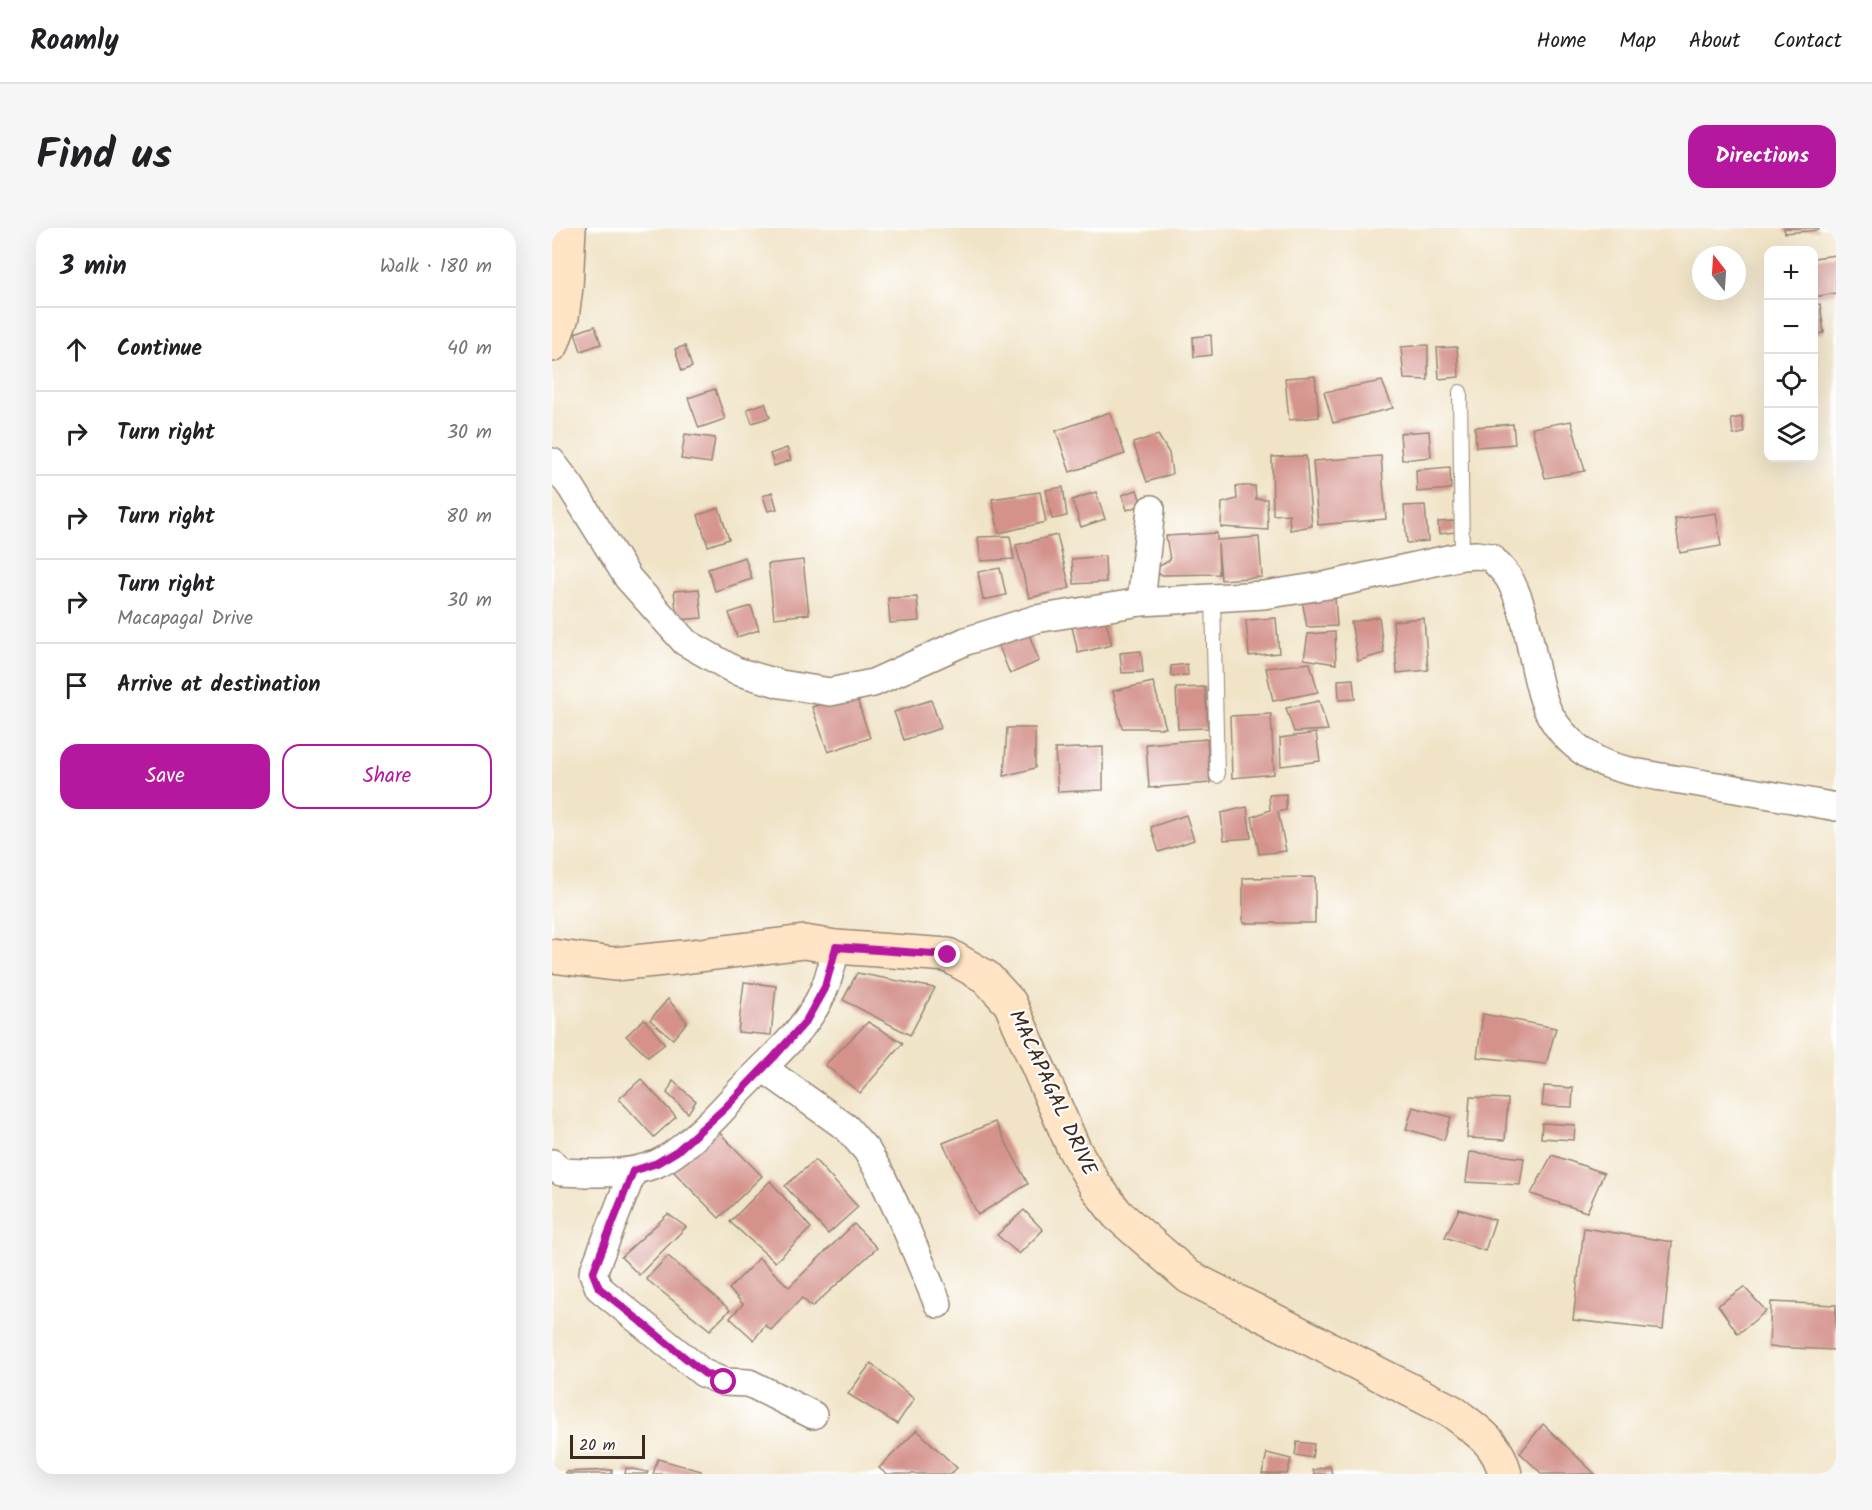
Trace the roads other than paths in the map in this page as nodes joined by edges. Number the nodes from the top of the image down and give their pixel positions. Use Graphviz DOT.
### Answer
graph roads {
  1 [pos="569,228"];
  2 [pos="552,345"];
  3 [pos="1460,392"];
  4 [pos="552,462"];
  5 [pos="1151,509"];
  6 [pos="1462,556"];
  7 [pos="1213,598"];
  8 [pos="1141,602"];
  9 [pos="1217,776"];
  10 [pos="1836,807"];
  11 [pos="836,947"];
  12 [pos="552,956"];
  13 [pos="764,1068"];
  14 [pos="555,1170"];
  15 [pos="633,1171"];
  16 [pos="938,1304"];
  17 [pos="813,1415"];
  18 [pos="1506,1474"];
  1 -- 2 [label="main road"];
  3 -- 6 [label="lane"];
  4 -- 8 [label="street"];
  5 -- 8 [label="street"];
  6 -- 7 [label="street"];
  6 -- 10 [label="street"];
  7 -- 8 [label="street"];
  7 -- 9 [label="lane"];
  11 -- 12 [label="main road, MACAPAGAL DRIVE"];
  11 -- 13 [label="street"];
  11 -- 18 [label="main road, MACAPAGAL DRIVE"];
  13 -- 15 [label="street"];
  13 -- 16 [label="street"];
  14 -- 15 [label="street"];
  15 -- 17 [label="street"];
}
